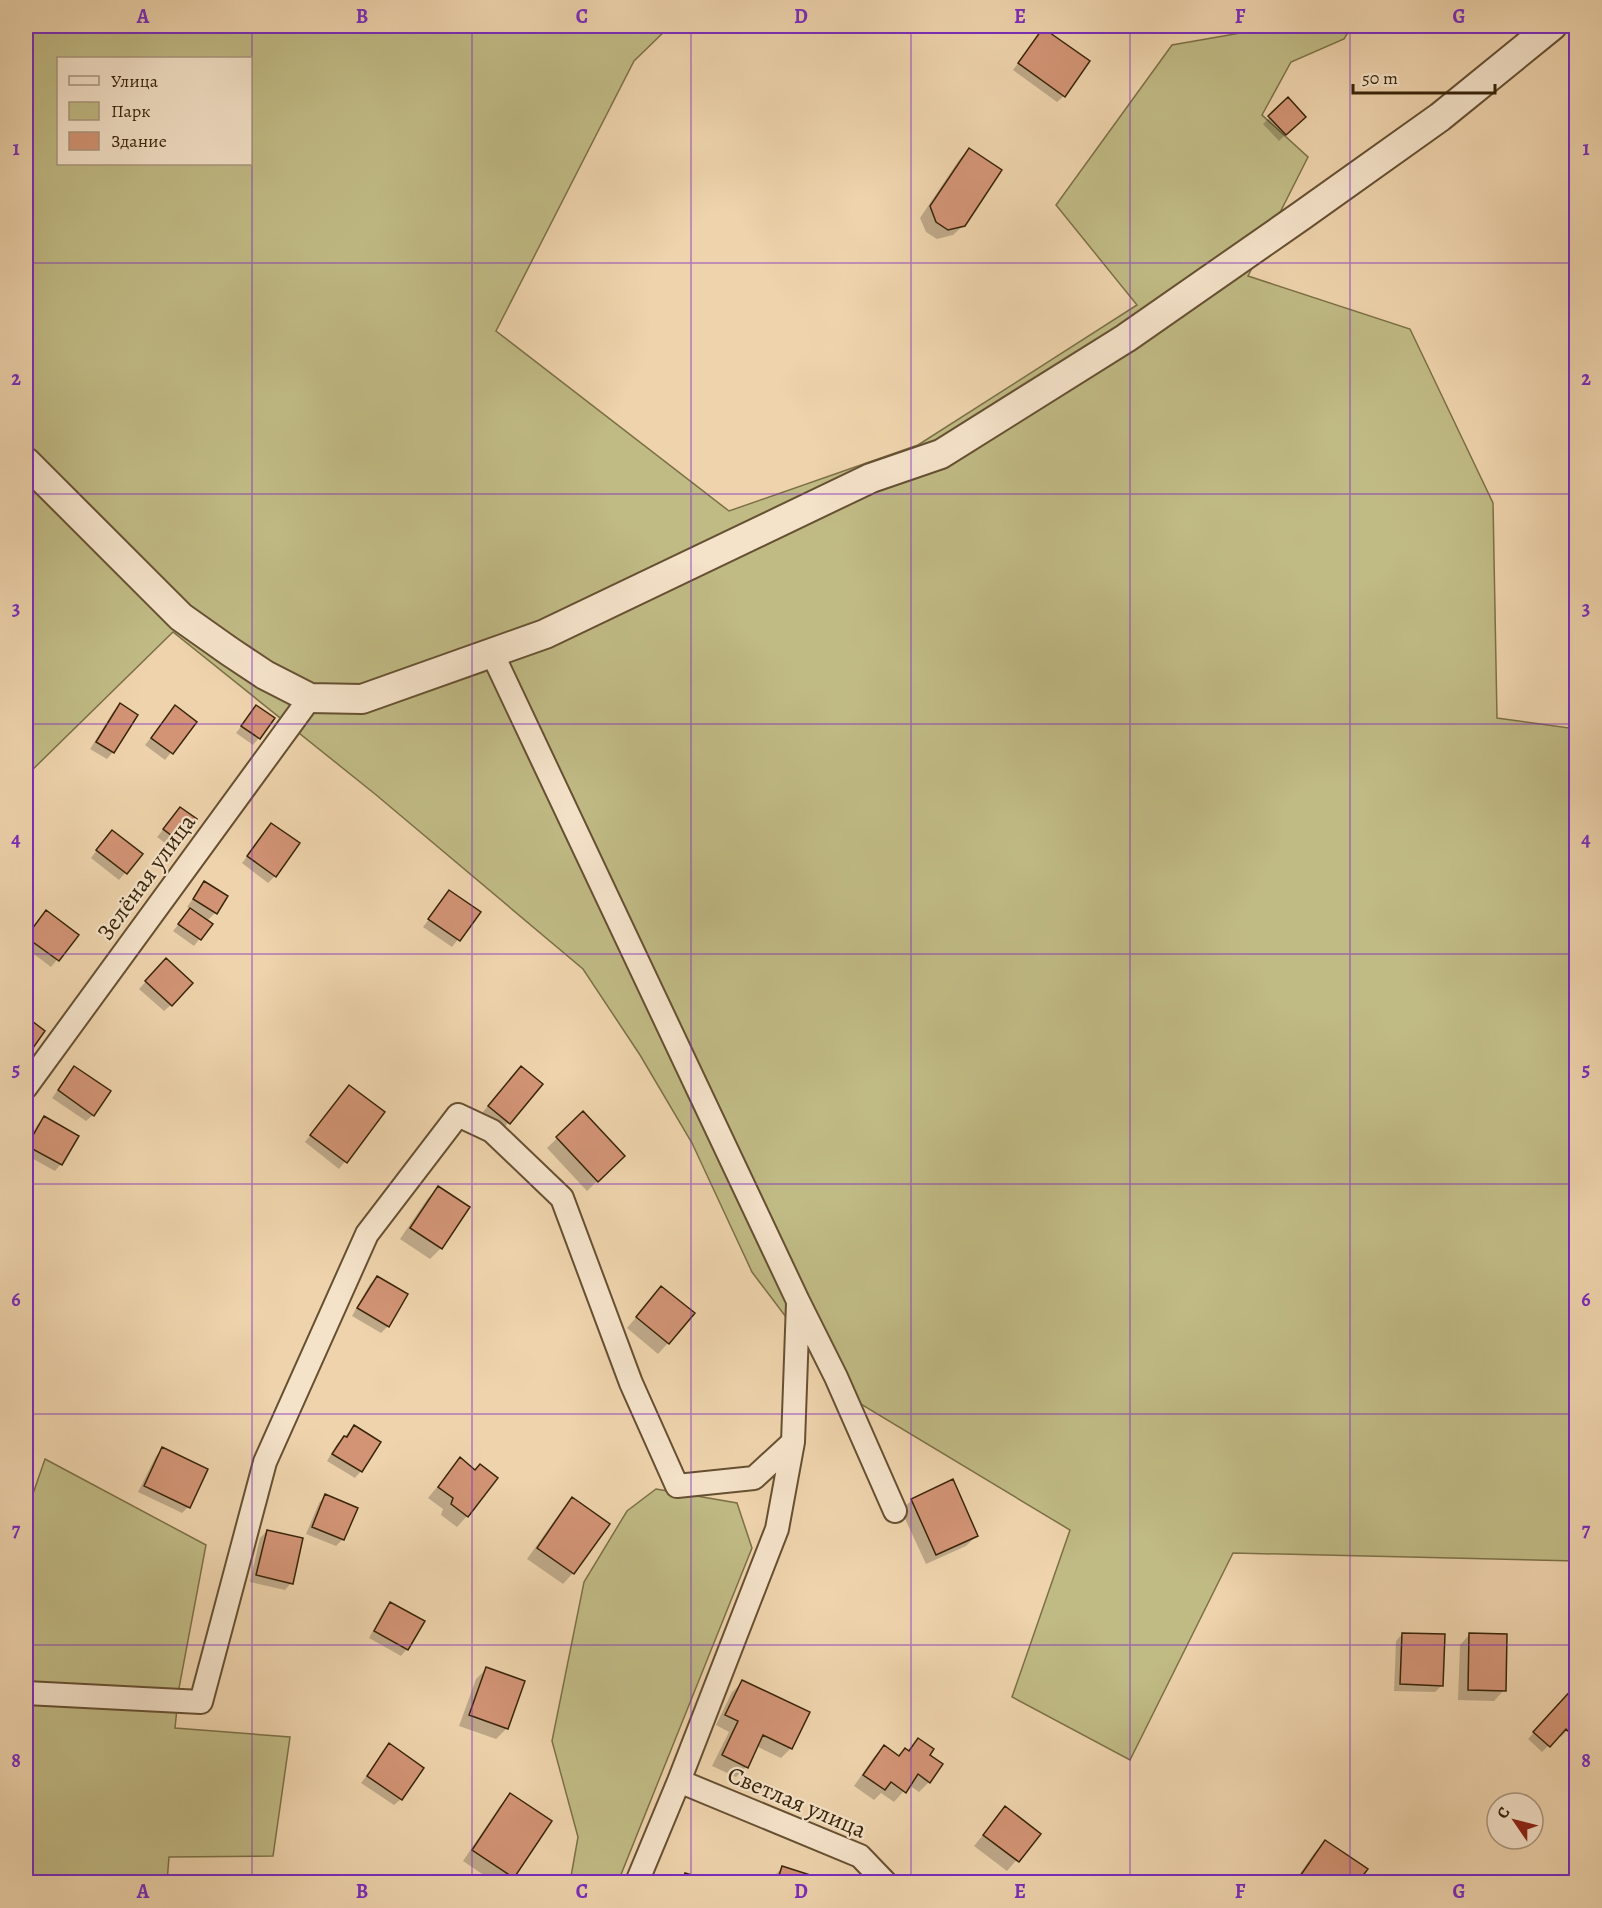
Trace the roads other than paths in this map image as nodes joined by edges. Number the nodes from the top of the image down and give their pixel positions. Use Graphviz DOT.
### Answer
graph roads {
  1 [pos="1552,26"];
  2 [pos="26,462"];
  3 [pos="492,653"];
  4 [pos="310,698"];
  5 [pos="26,1087"];
  6 [pos="798,1301"];
  7 [pos="793,1442"];
  8 [pos="896,1511"];
  9 [pos="26,1693"];
  10 [pos="679,1781"];
  11 [pos="637,1882"];
  12 [pos="885,1882"];
  1 -- 3 [label="street"];
  2 -- 4 [label="street"];
  3 -- 4 [label="street"];
  3 -- 6 [label="street"];
  4 -- 5 [label="street, Зелёная улица"];
  6 -- 7 [label="street"];
  6 -- 8 [label="street"];
  7 -- 9 [label="street"];
  7 -- 10 [label="street"];
  10 -- 11 [label="street"];
  10 -- 12 [label="street, Светлая улица"];
}
